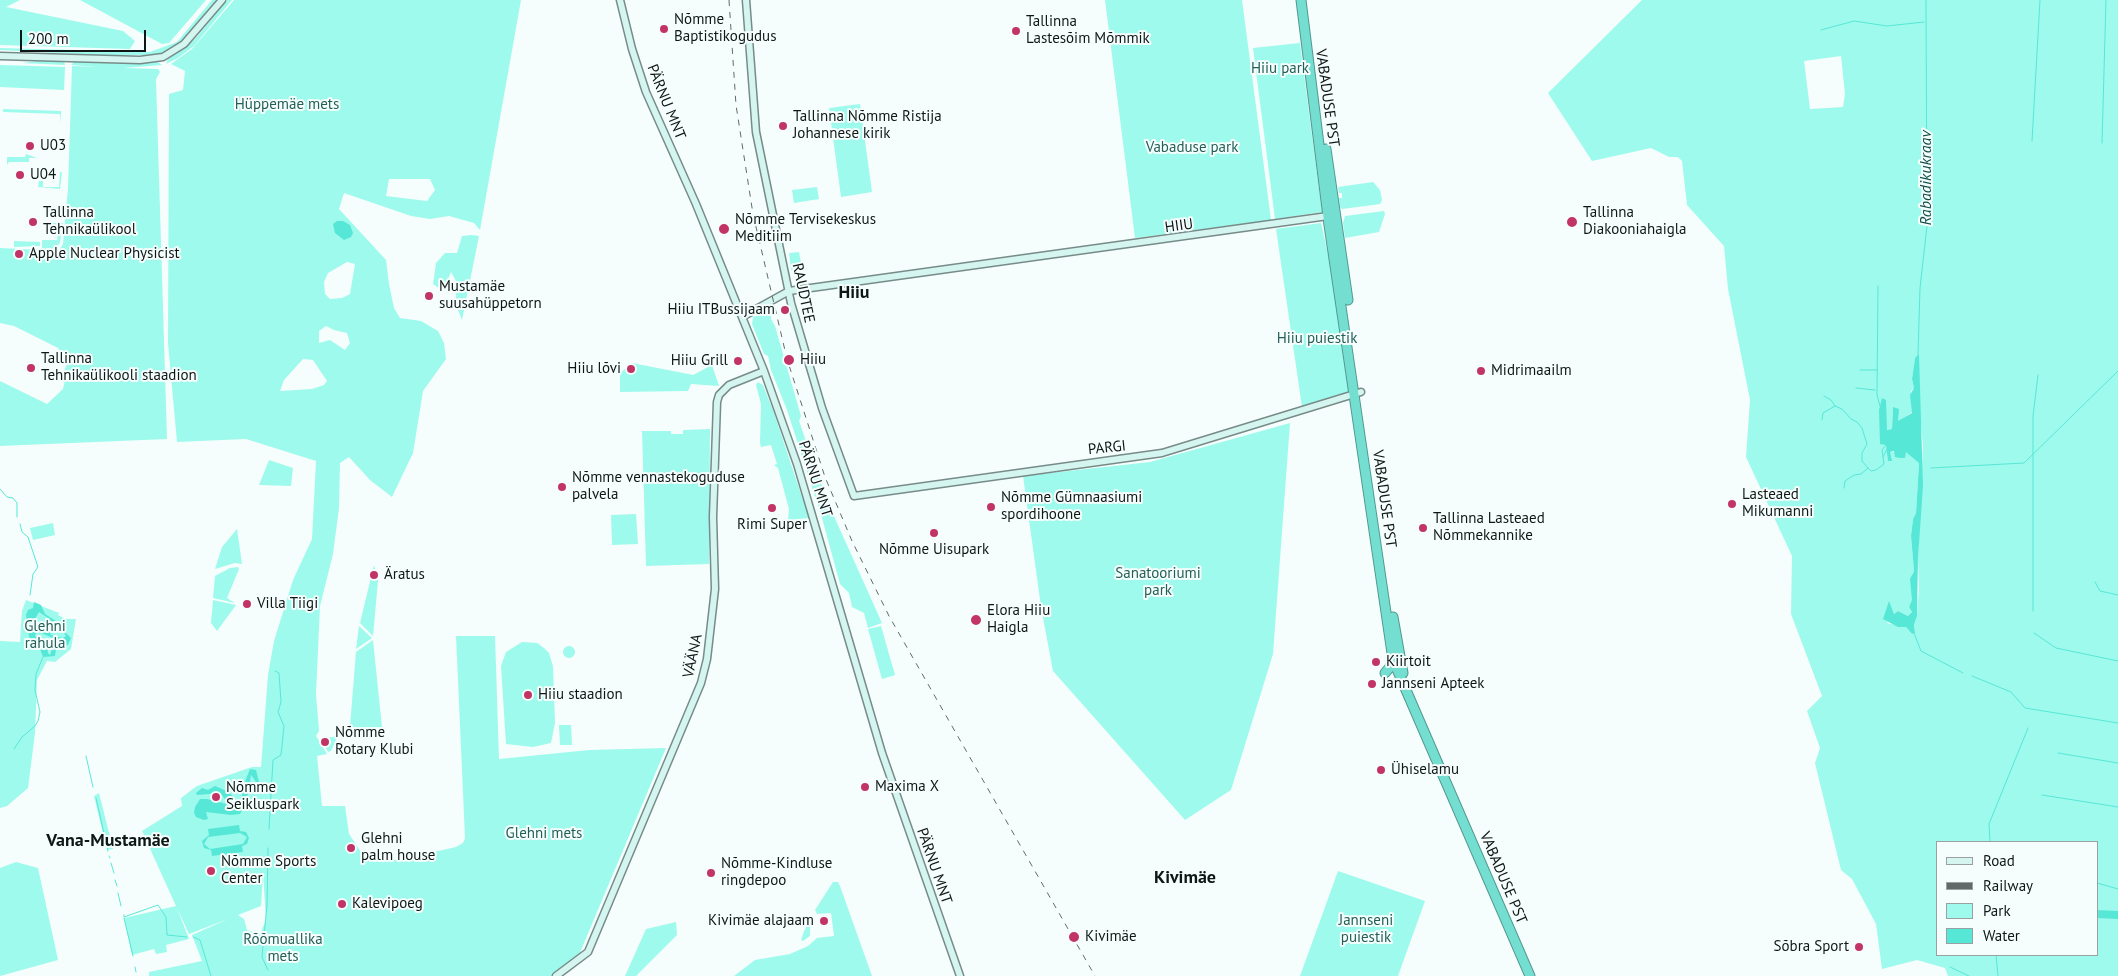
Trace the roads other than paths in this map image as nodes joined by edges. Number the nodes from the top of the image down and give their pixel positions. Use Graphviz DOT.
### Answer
graph roads {
  1 [pos="222,0"];
  2 [pos="620,0"];
  3 [pos="746,0"];
  4 [pos="1300,0"];
  5 [pos="1306,0"];
  6 [pos="0,56"];
  7 [pos="1328,216"];
  8 [pos="789,291"];
  9 [pos="752,311"];
  10 [pos="742,317"];
  11 [pos="750,338"];
  12 [pos="764,371"];
  13 [pos="1358,394"];
  14 [pos="854,496"];
  15 [pos="1393,660"];
  16 [pos="1385,672"];
  17 [pos="556,976"];
  18 [pos="960,976"];
  19 [pos="1530,976"];
  20 [pos="1534,976"];
  1 -- 6 [label="street"];
  2 -- 10 [label="street, PÄRNU MNT"];
  3 -- 8 [label="street, RAUDTEE"];
  4 -- 7 [label="highway, VABADUSE PST"];
  5 -- 13 [label="highway, VABADUSE PST"];
  7 -- 8 [label="street, HIIU"];
  7 -- 13 [label="highway, VABADUSE PST"];
  8 -- 9 [label="street, HIIU"];
  8 -- 14 [label="street, RAUDTEE"];
  9 -- 10 [label="street, HIIU"];
  9 -- 11 [label="street"];
  10 -- 11 [label="street, PÄRNU MNT"];
  11 -- 12 [label="street, PÄRNU MNT"];
  12 -- 17 [label="street, VÄÄNA"];
  12 -- 18 [label="street, PÄRNU MNT"];
  13 -- 14 [label="street, PARGI"];
  13 -- 15 [label="highway, VABADUSE PST"];
  13 -- 20 [label="highway, VABADUSE PST"];
  15 -- 16 [label="highway"];
  15 -- 19 [label="highway, VABADUSE PST"];
}
